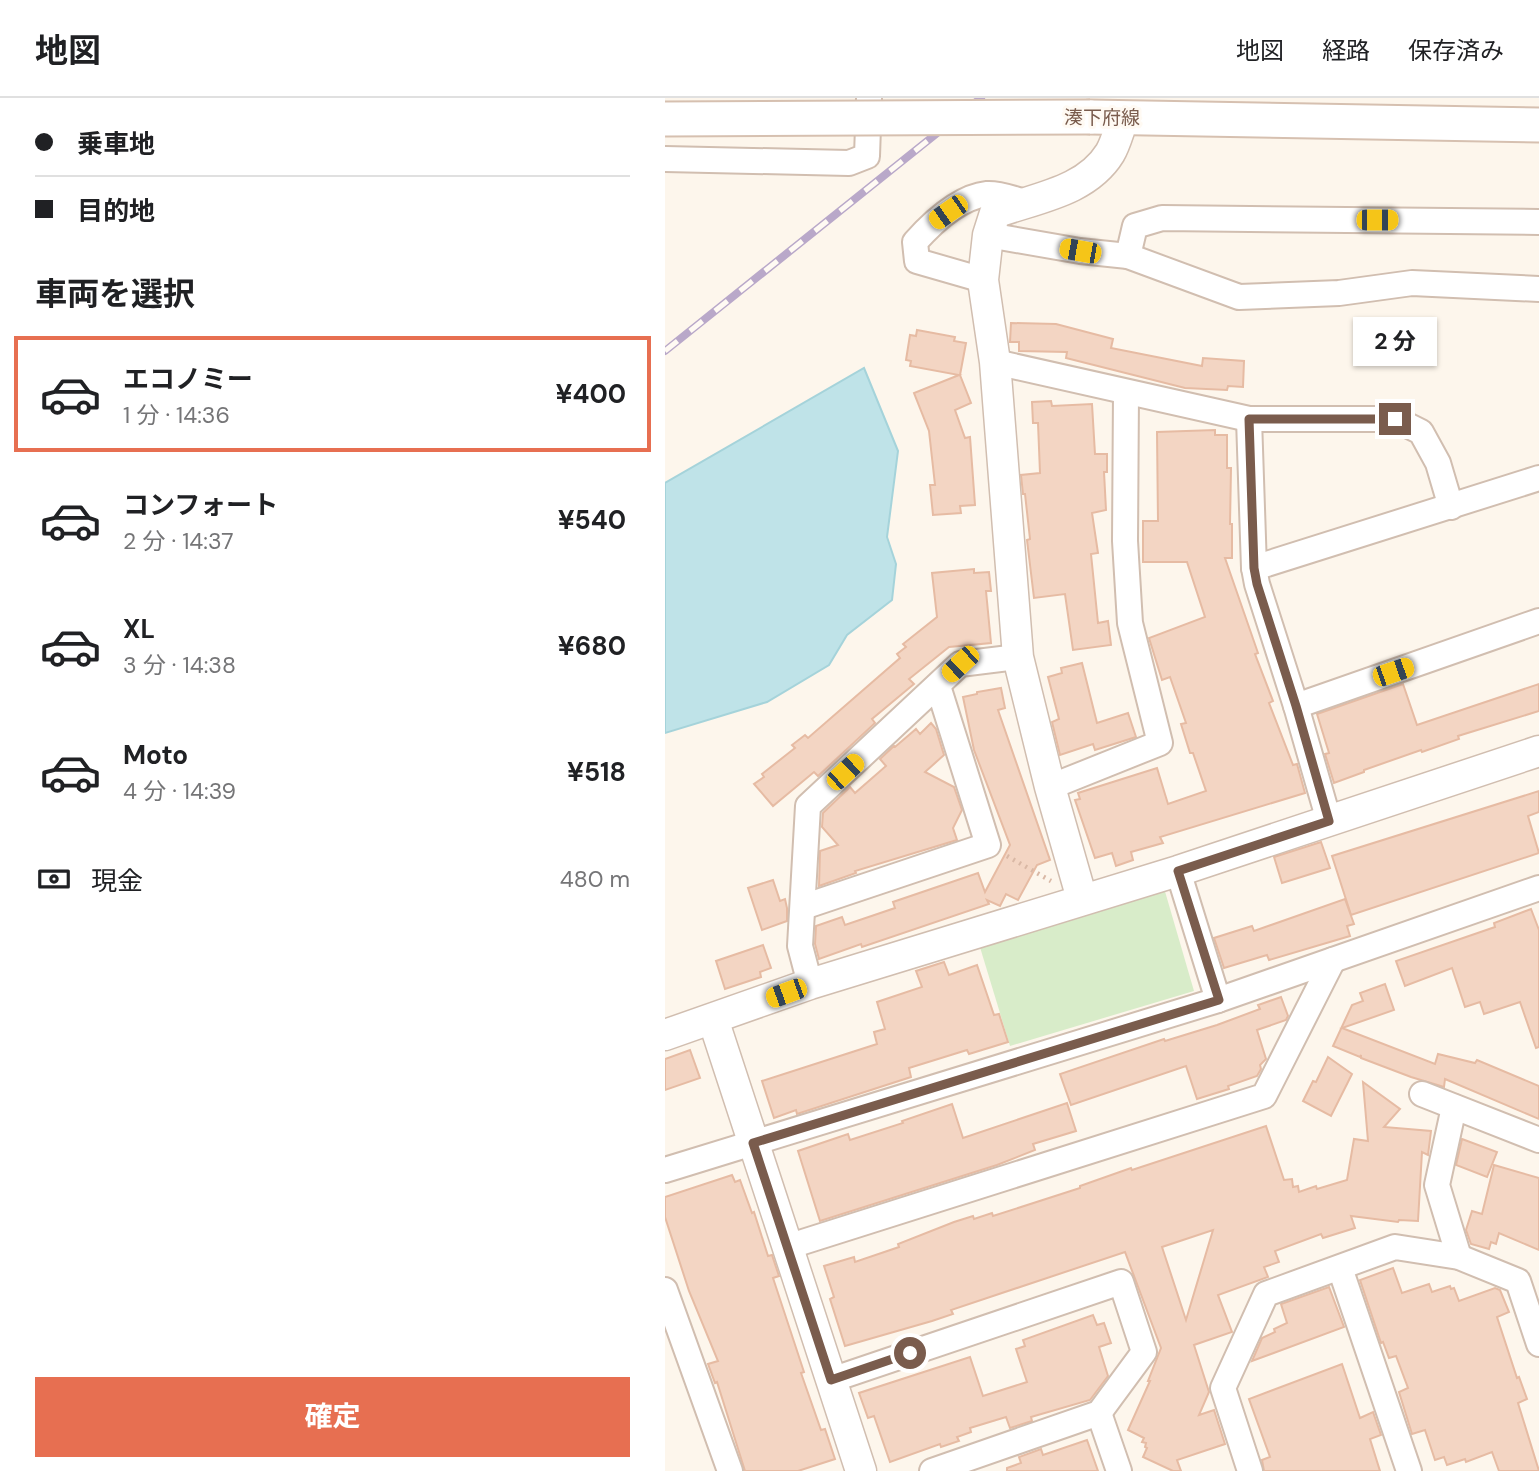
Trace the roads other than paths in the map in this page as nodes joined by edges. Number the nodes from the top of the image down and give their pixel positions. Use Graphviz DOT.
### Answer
graph roads {
  1 [pos="869,98"];
  2 [pos="1124,117"];
  3 [pos="665,119"];
  4 [pos="1539,125"];
  5 [pos="665,159"];
  6 [pos="1025,202"];
  7 [pos="1539,222"];
  8 [pos="988,235"];
  9 [pos="1128,256"];
  10 [pos="983,281"];
  11 [pos="1539,289"];
  12 [pos="995,362"];
  13 [pos="1126,393"];
  14 [pos="1249,419"];
  15 [pos="1539,478"];
  16 [pos="1451,508"];
  17 [pos="1254,568"];
  18 [pos="1539,621"];
  19 [pos="1018,657"];
  20 [pos="938,686"];
  21 [pos="1296,706"];
  22 [pos="1539,751"];
  23 [pos="1050,787"];
  24 [pos="1329,821"];
  25 [pos="1178,871"];
  26 [pos="1539,888"];
  27 [pos="1082,899"];
  28 [pos="803,907"];
  29 [pos="1333,960"];
  30 [pos="810,984"];
  31 [pos="1219,1000"];
  32 [pos="713,1019"];
  33 [pos="665,1035"];
  34 [pos="1422,1094"];
  35 [pos="1454,1107"];
  36 [pos="1539,1140"];
  37 [pos="753,1143"];
  38 [pos="665,1170"];
  39 [pos="787,1247"];
  40 [pos="1459,1257"];
  41 [pos="1340,1268"];
  42 [pos="665,1290"];
  43 [pos="1539,1344"];
  44 [pos="831,1380"];
  45 [pos="1099,1413"];
  46 [pos="730,1471"];
  47 [pos="860,1471"];
  48 [pos="932,1471"];
  49 [pos="1119,1471"];
  50 [pos="1250,1471"];
  51 [pos="1409,1471"];
  1 -- 5 [label="street"];
  2 -- 3 [label="main road, 湊下府線, bridge"];
  2 -- 4 [label="main road, 湊下府線"];
  2 -- 6 [label="street"];
  6 -- 8 [label="street"];
  6 -- 10 [label="street"];
  7 -- 9 [label="street"];
  8 -- 9 [label="street"];
  8 -- 10 [label="street"];
  9 -- 11 [label="street"];
  10 -- 12 [label="street"];
  12 -- 13 [label="street"];
  12 -- 19 [label="street"];
  13 -- 14 [label="street"];
  13 -- 23 [label="street"];
  14 -- 16 [label="street"];
  14 -- 17 [label="street"];
  15 -- 16 [label="street"];
  16 -- 17 [label="street"];
  17 -- 21 [label="street"];
  18 -- 21 [label="street"];
  19 -- 20 [label="street"];
  19 -- 23 [label="street"];
  20 -- 28 [label="street"];
  20 -- 28 [label="street"];
  21 -- 24 [label="street"];
  22 -- 24 [label="street"];
  23 -- 27 [label="street"];
  24 -- 25 [label="street"];
  25 -- 27 [label="street"];
  25 -- 31 [label="street"];
  26 -- 29 [label="street"];
  27 -- 30 [label="street"];
  28 -- 30 [label="street"];
  29 -- 31 [label="street"];
  29 -- 39 [label="street"];
  30 -- 32 [label="street"];
  31 -- 37 [label="street"];
  32 -- 33 [label="street"];
  32 -- 37 [label="street"];
  34 -- 35 [label="street"];
  35 -- 36 [label="street"];
  35 -- 40 [label="street"];
  37 -- 38 [label="street"];
  37 -- 39 [label="street"];
  39 -- 44 [label="street"];
  40 -- 41 [label="street"];
  40 -- 43 [label="street"];
  41 -- 50 [label="street"];
  41 -- 51 [label="street"];
  42 -- 46 [label="street"];
  44 -- 45 [label="street"];
  44 -- 47 [label="street"];
  45 -- 48 [label="street"];
  45 -- 49 [label="street"];
}
